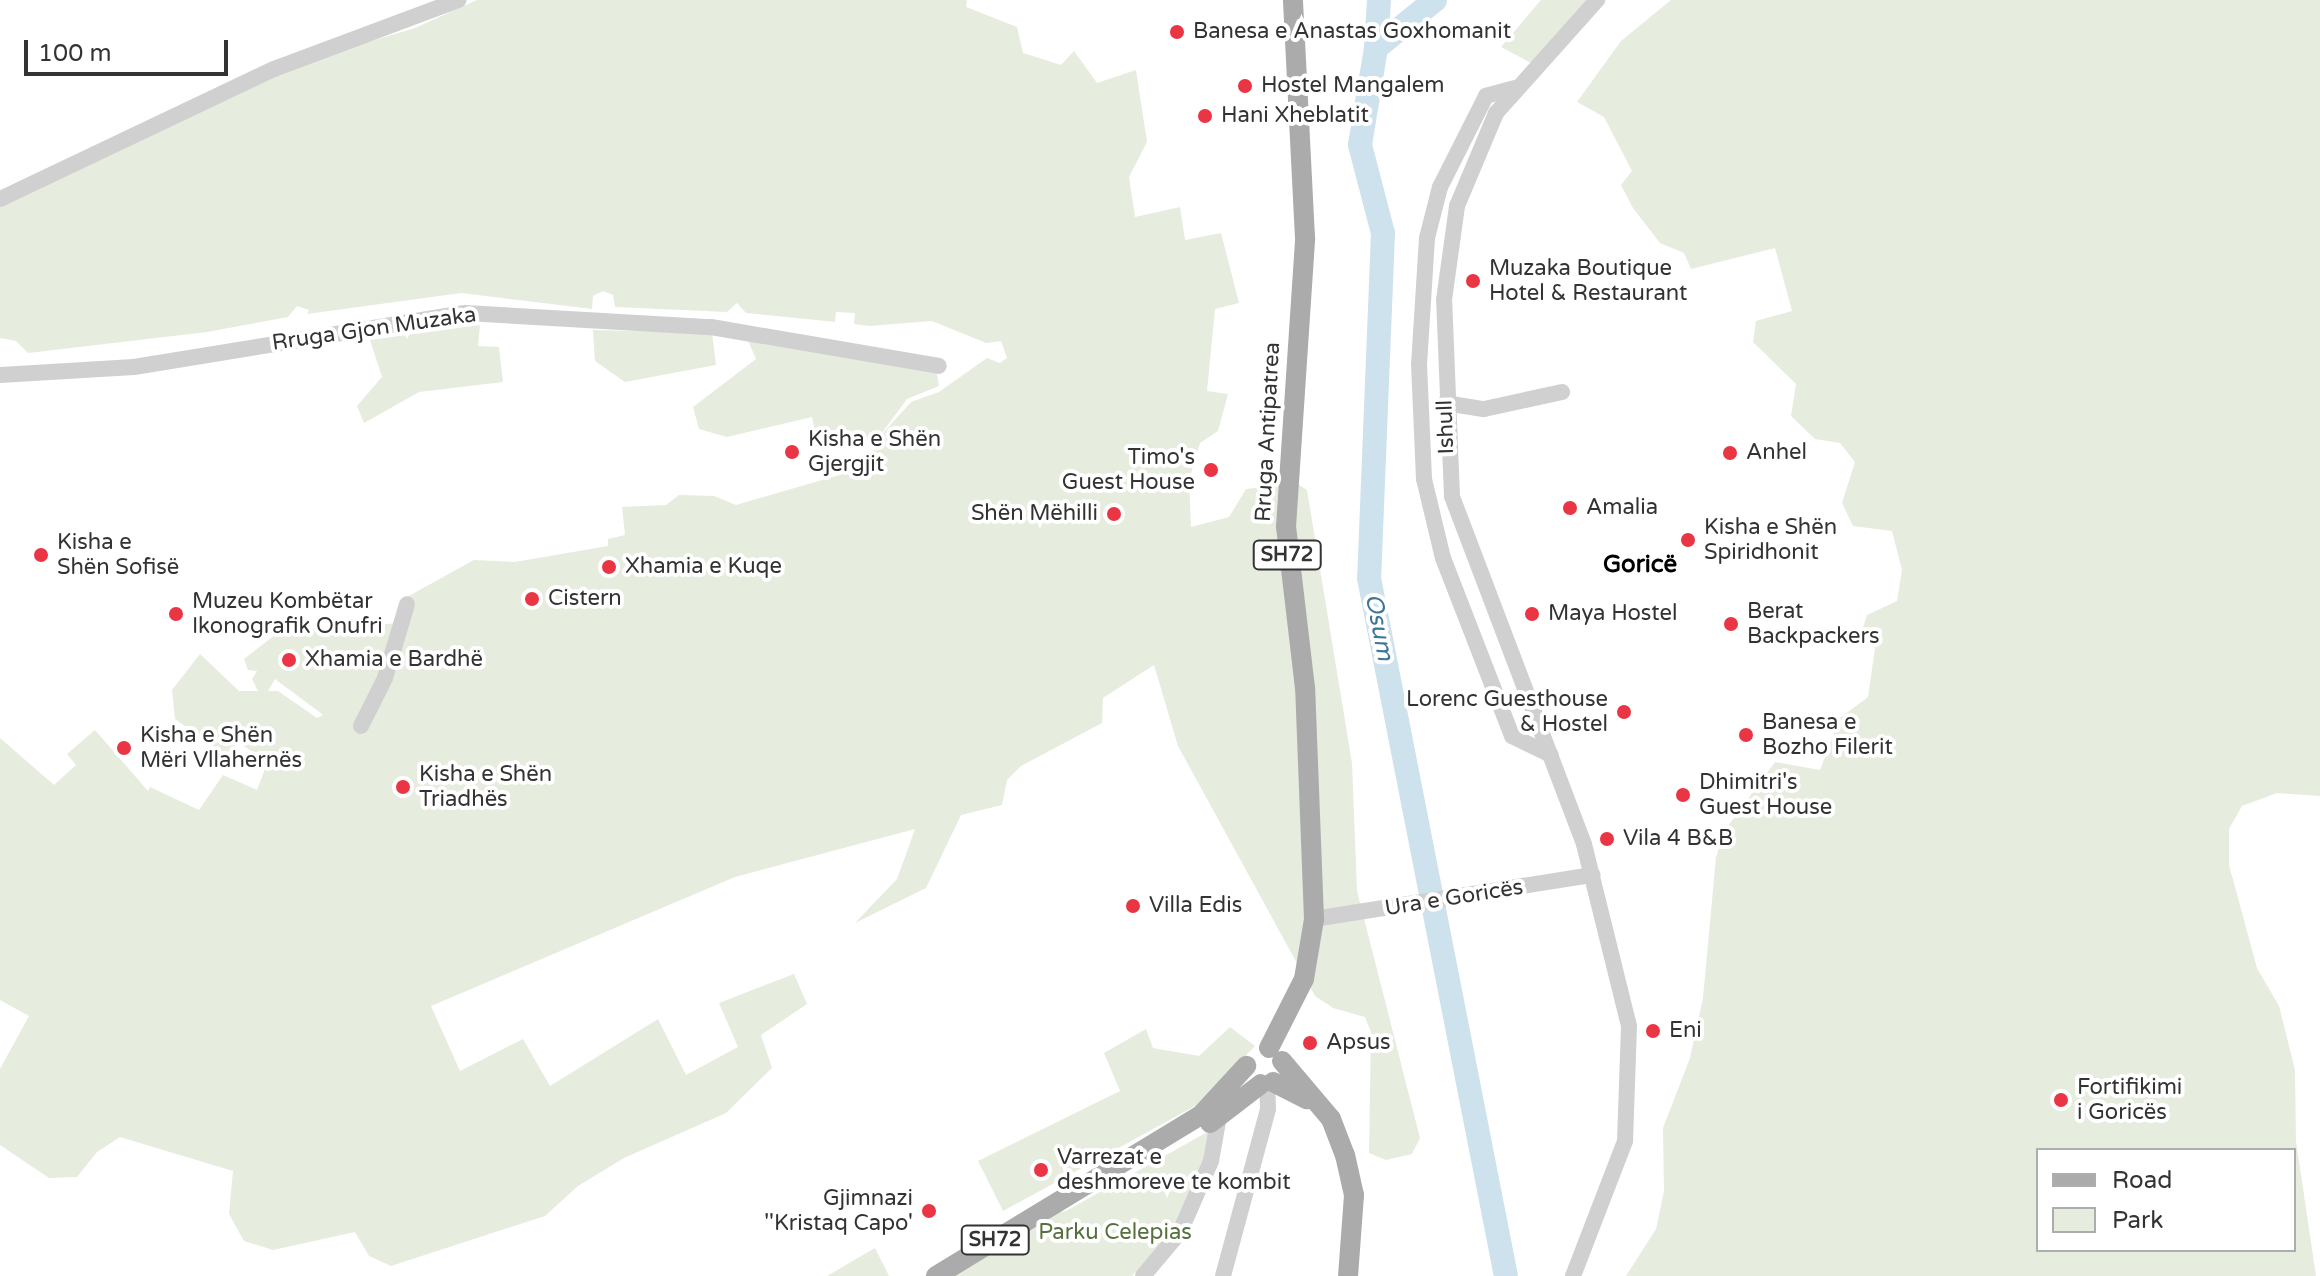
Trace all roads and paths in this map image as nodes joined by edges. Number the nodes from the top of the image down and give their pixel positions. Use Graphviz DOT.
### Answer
graph roads {
  1 [pos="459,0"];
  2 [pos="1597,0"];
  3 [pos="1296,5"];
  4 [pos="1517,88"];
  5 [pos="0,199"];
  6 [pos="939,366"];
  7 [pos="0,375"];
  8 [pos="1562,392"];
  9 [pos="1445,403"];
  10 [pos="407,604"];
  11 [pos="361,726"];
  12 [pos="1551,755"];
  13 [pos="1593,875"];
  14 [pos="1314,919"];
  15 [pos="1275,1055"];
  16 [pos="1246,1066"];
  17 [pos="1267,1083"];
  18 [pos="1322,1106"];
  19 [pos="1219,1116"];
  20 [pos="1056,1205"];
  21 [pos="936,1276"];
  22 [pos="1143,1276"];
  23 [pos="1223,1276"];
  24 [pos="1348,1276"];
  25 [pos="1573,1276"];
  1 -- 5 [label="street"];
  2 -- 4 [label="street, Ishull"];
  3 -- 14 [label="main road, Rruga Antipatrea / SH72"];
  4 -- 9 [label="street, Ishull"];
  4 -- 12 [label="street"];
  6 -- 7 [label="street, Rruga Gjon Muzaka"];
  8 -- 9 [label="street"];
  9 -- 12 [label="street, Ishull"];
  10 -- 11 [label="street"];
  12 -- 13 [label="street, Ishull"];
  13 -- 14 [label="street, Ura e Goricës"];
  13 -- 25 [label="street, Ishull"];
  14 -- 15 [label="main road, Rruga Antipatrea / SH72"];
  15 -- 16 [label="main road, Rruga Antipatrea / SH72"];
  15 -- 17 [label="main road, Rruga Antipatrea / SH72"];
  15 -- 18 [label="main road"];
  16 -- 17 [label="main road"];
  16 -- 20 [label="main road, Rruga Antipatrea / SH72"];
  17 -- 18 [label="main road"];
  17 -- 19 [label="main road, Rruga Antipatrea / SH72"];
  17 -- 23 [label="street"];
  18 -- 24 [label="main road"];
  19 -- 20 [label="main road, Rruga Antipatrea / SH72"];
  19 -- 22 [label="street"];
  20 -- 21 [label="main road, Rruga Antipatrea / SH72"];
}
